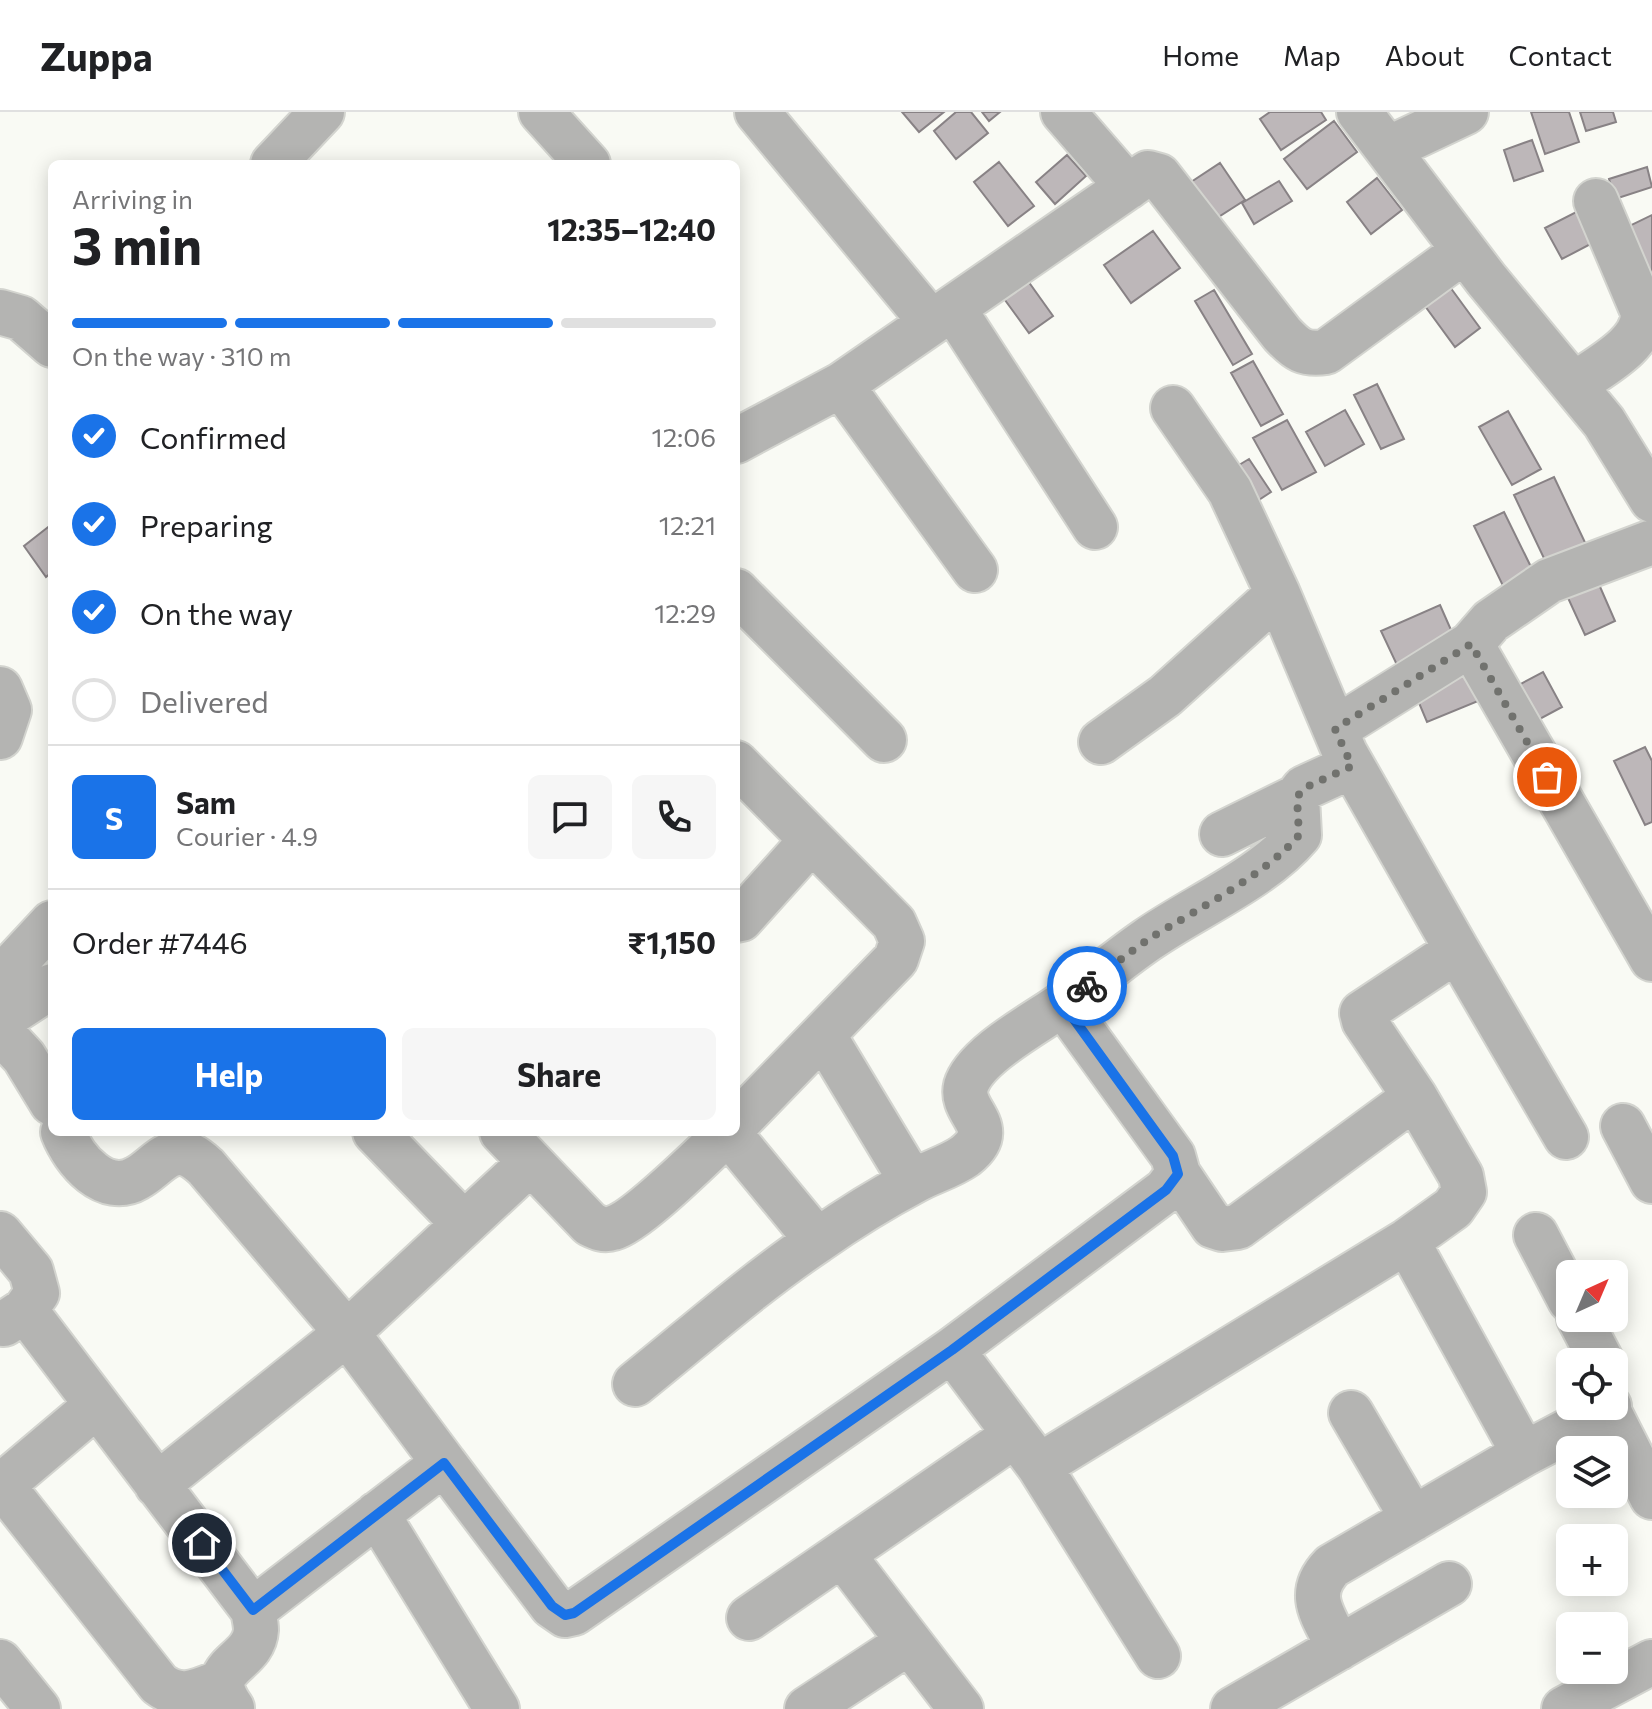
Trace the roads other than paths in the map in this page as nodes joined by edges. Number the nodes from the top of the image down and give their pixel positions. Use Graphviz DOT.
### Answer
graph roads {
  1 [pos="322,112"];
  2 [pos="757,112"];
  3 [pos="1063,112"];
  4 [pos="1359,112"];
  5 [pos="1466,112"];
  6 [pos="549,115"];
  7 [pos="1388,149"];
  8 [pos="277,160"];
  9 [pos="585,160"];
  10 [pos="1128,187"];
  11 [pos="1596,201"];
  12 [pos="1464,251"];
  13 [pos="0,312"];
  14 [pos="942,315"];
  15 [pos="48,342"];
  16 [pos="841,385"];
  17 [pos="1574,385"];
  18 [pos="1173,408"];
  19 [pos="740,439"];
  20 [pos="1652,500"];
  21 [pos="1095,527"];
  22 [pos="1652,542"];
  23 [pos="975,570"];
  24 [pos="1278,594"];
  25 [pos="740,595"];
  26 [pos="1471,644"];
  27 [pos="0,689"];
  28 [pos="0,737"];
  29 [pos="884,740"];
  30 [pos="1101,742"];
  31 [pos="1343,748"];
  32 [pos="740,767"];
  33 [pos="1297,797"];
  34 [pos="1222,834"];
  35 [pos="811,841"];
  36 [pos="740,919"];
  37 [pos="48,927"];
  38 [pos="1457,950"];
  39 [pos="1652,959"];
  40 [pos="0,979"];
  41 [pos="48,989"];
  42 [pos="1063,1004"];
  43 [pos="0,1020"];
  44 [pos="0,1031"];
  45 [pos="824,1036"];
  46 [pos="48,1096"];
  47 [pos="1415,1097"];
  48 [pos="740,1120"];
  49 [pos="1623,1126"];
  50 [pos="65,1136"];
  51 [pos="379,1136"];
  52 [pos="724,1136"];
  53 [pos="731,1136"];
  54 [pos="1566,1137"];
  55 [pos="516,1148"];
  56 [pos="1178,1174"];
  57 [pos="1652,1181"];
  58 [pos="912,1182"];
  59 [pos="464,1224"];
  60 [pos="0,1234"];
  61 [pos="1536,1235"];
  62 [pos="817,1240"];
  63 [pos="1407,1241"];
  64 [pos="1556,1273"];
  65 [pos="13,1319"];
  66 [pos="347,1333"];
  67 [pos="952,1350"];
  68 [pos="635,1384"];
  69 [pos="97,1405"];
  70 [pos="1351,1413"];
  71 [pos="1587,1420"];
  72 [pos="1615,1420"];
  73 [pos="1027,1450"];
  74 [pos="1524,1454"];
  75 [pos="444,1463"];
  76 [pos="157,1485"];
  77 [pos="1,1486"];
  78 [pos="1652,1497"];
  79 [pos="377,1514"];
  80 [pos="1413,1519"];
  81 [pos="842,1554"];
  82 [pos="1449,1584"];
  83 [pos="253,1610"];
  84 [pos="749,1618"];
  85 [pos="909,1642"];
  86 [pos="1339,1648"];
  87 [pos="1158,1656"];
  88 [pos="1652,1662"];
  89 [pos="227,1696"];
  90 [pos="497,1709"];
  91 [pos="807,1709"];
  92 [pos="961,1709"];
  93 [pos="1233,1709"];
  94 [pos="1564,1709"];
  1 -- 8 [label="street"];
  2 -- 14 [label="street"];
  3 -- 10 [label="street"];
  4 -- 7 [label="street"];
  5 -- 7 [label="street"];
  6 -- 9 [label="street"];
  7 -- 12 [label="street"];
  10 -- 12 [label="street"];
  10 -- 14 [label="street"];
  11 -- 17 [label="street"];
  12 -- 17 [label="street"];
  13 -- 15 [label="street"];
  14 -- 16 [label="street"];
  14 -- 21 [label="street"];
  16 -- 19 [label="street"];
  16 -- 23 [label="street"];
  17 -- 20 [label="street"];
  18 -- 24 [label="street"];
  22 -- 26 [label="street"];
  24 -- 30 [label="street"];
  24 -- 31 [label="street"];
  25 -- 29 [label="street"];
  26 -- 31 [label="street"];
  26 -- 39 [label="street"];
  27 -- 28 [label="street"];
  31 -- 33 [label="street"];
  31 -- 38 [label="street"];
  32 -- 35 [label="street"];
  33 -- 34 [label="street"];
  33 -- 42 [label="street"];
  35 -- 36 [label="street"];
  35 -- 45 [label="street"];
  37 -- 40 [label="street"];
  38 -- 47 [label="street"];
  38 -- 54 [label="street"];
  41 -- 43 [label="street"];
  42 -- 56 [label="street"];
  42 -- 58 [label="street"];
  44 -- 46 [label="street"];
  45 -- 48 [label="street"];
  45 -- 58 [label="street"];
  47 -- 56 [label="street"];
  47 -- 63 [label="street"];
  49 -- 57 [label="street"];
  50 -- 66 [label="street"];
  51 -- 59 [label="street"];
  52 -- 55 [label="street"];
  53 -- 62 [label="street"];
  55 -- 59 [label="street"];
  56 -- 67 [label="street"];
  58 -- 62 [label="street"];
  59 -- 66 [label="street"];
  60 -- 65 [label="street"];
  61 -- 64 [label="street"];
  62 -- 68 [label="street"];
  63 -- 73 [label="street"];
  63 -- 74 [label="street"];
  65 -- 69 [label="street"];
  66 -- 75 [label="street"];
  66 -- 76 [label="street"];
  67 -- 73 [label="street"];
  67 -- 75 [label="street"];
  69 -- 76 [label="street"];
  69 -- 77 [label="street"];
  70 -- 80 [label="street"];
  71 -- 74 [label="street"];
  72 -- 78 [label="street"];
  73 -- 81 [label="street"];
  73 -- 87 [label="street"];
  74 -- 80 [label="street"];
  75 -- 79 [label="street"];
  76 -- 83 [label="street"];
  77 -- 89 [label="street"];
  79 -- 83 [label="street"];
  79 -- 90 [label="street"];
  80 -- 86 [label="street"];
  81 -- 84 [label="street"];
  81 -- 85 [label="street"];
  82 -- 86 [label="street"];
  83 -- 89 [label="street"];
  85 -- 91 [label="street"];
  85 -- 92 [label="street"];
  86 -- 93 [label="street"];
  88 -- 94 [label="street"];
}
